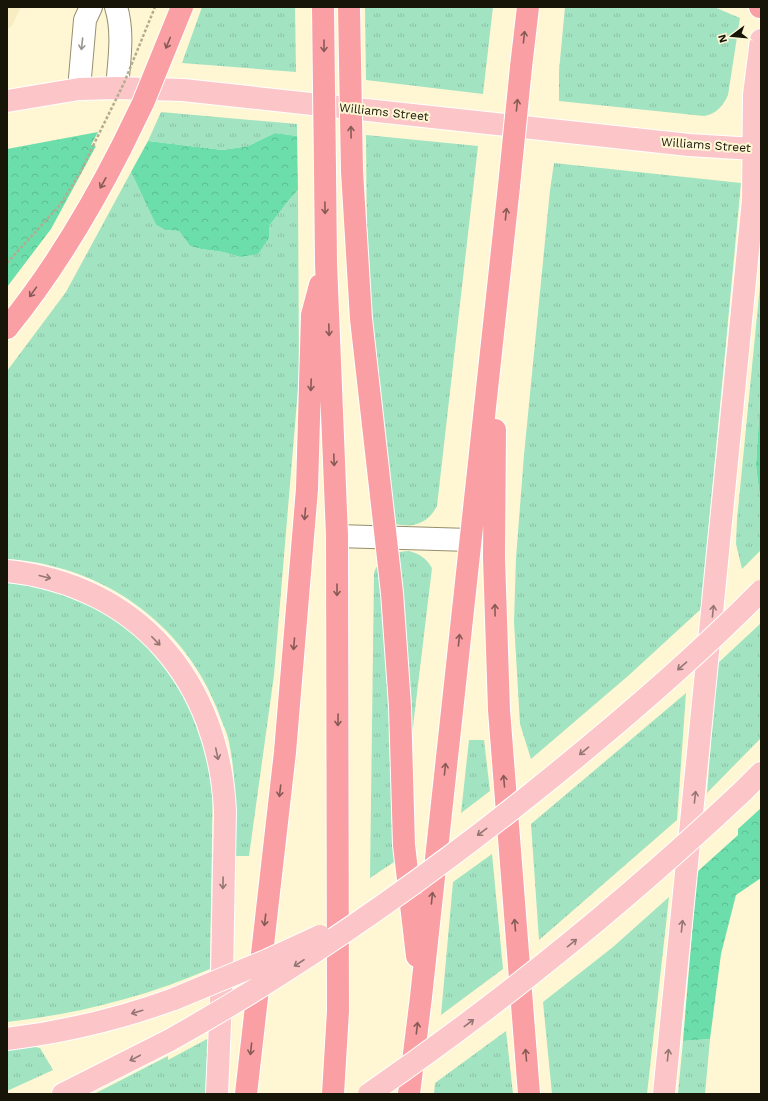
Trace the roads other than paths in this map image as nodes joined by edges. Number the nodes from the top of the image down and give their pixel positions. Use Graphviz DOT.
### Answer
graph roads {
  1 [pos="91,7"];
  2 [pos="116,7"];
  3 [pos="182,7"];
  4 [pos="324,7"];
  5 [pos="349,7"];
  6 [pos="528,7"];
  7 [pos="761,40"];
  8 [pos="117,88"];
  9 [pos="79,89"];
  10 [pos="7,101"];
  11 [pos="757,149"];
  12 [pos="502,242"];
  13 [pos="326,263"];
  14 [pos="7,328"];
  15 [pos="337,536"];
  16 [pos="386,538"];
  17 [pos="470,540"];
  18 [pos="7,571"];
  19 [pos="761,591"];
  20 [pos="761,773"];
  21 [pos="389,901"];
  22 [pos="421,997"];
  23 [pos="7,1038"];
  24 [pos="63,1094"];
  25 [pos="217,1094"];
  26 [pos="246,1094"];
  27 [pos="334,1094"];
  28 [pos="369,1094"];
  29 [pos="409,1094"];
  30 [pos="529,1094"];
  31 [pos="664,1094"];
  1 -- 9 [label="street, one-way"];
  2 -- 8 [label="street"];
  3 -- 14 [label="highway, one-way, bridge"];
  4 -- 13 [label="highway, one-way, bridge"];
  16 -- 5 [label="highway, one-way, bridge"];
  12 -- 6 [label="highway, one-way, bridge"];
  7 -- 11 [label="main road"];
  8 -- 9 [label="main road, Williams Street"];
  8 -- 11 [label="main road, Williams Street"];
  9 -- 10 [label="main road, Williams Street"];
  31 -- 11 [label="main road, one-way"];
  12 -- 17 [label="highway"];
  30 -- 12 [label="highway, one-way"];
  13 -- 15 [label="highway, one-way"];
  13 -- 26 [label="highway, one-way"];
  15 -- 16 [label="street"];
  15 -- 27 [label="highway, one-way"];
  16 -- 17 [label="street"];
  16 -- 22 [label="highway"];
  22 -- 17 [label="highway, one-way"];
  18 -- 25 [label="main road, one-way"];
  19 -- 21 [label="main road, one-way, bridge"];
  28 -- 20 [label="main road, one-way, bridge"];
  21 -- 23 [label="main road, one-way, bridge"];
  21 -- 24 [label="main road, one-way, bridge"];
  29 -- 22 [label="highway, one-way"];
}
